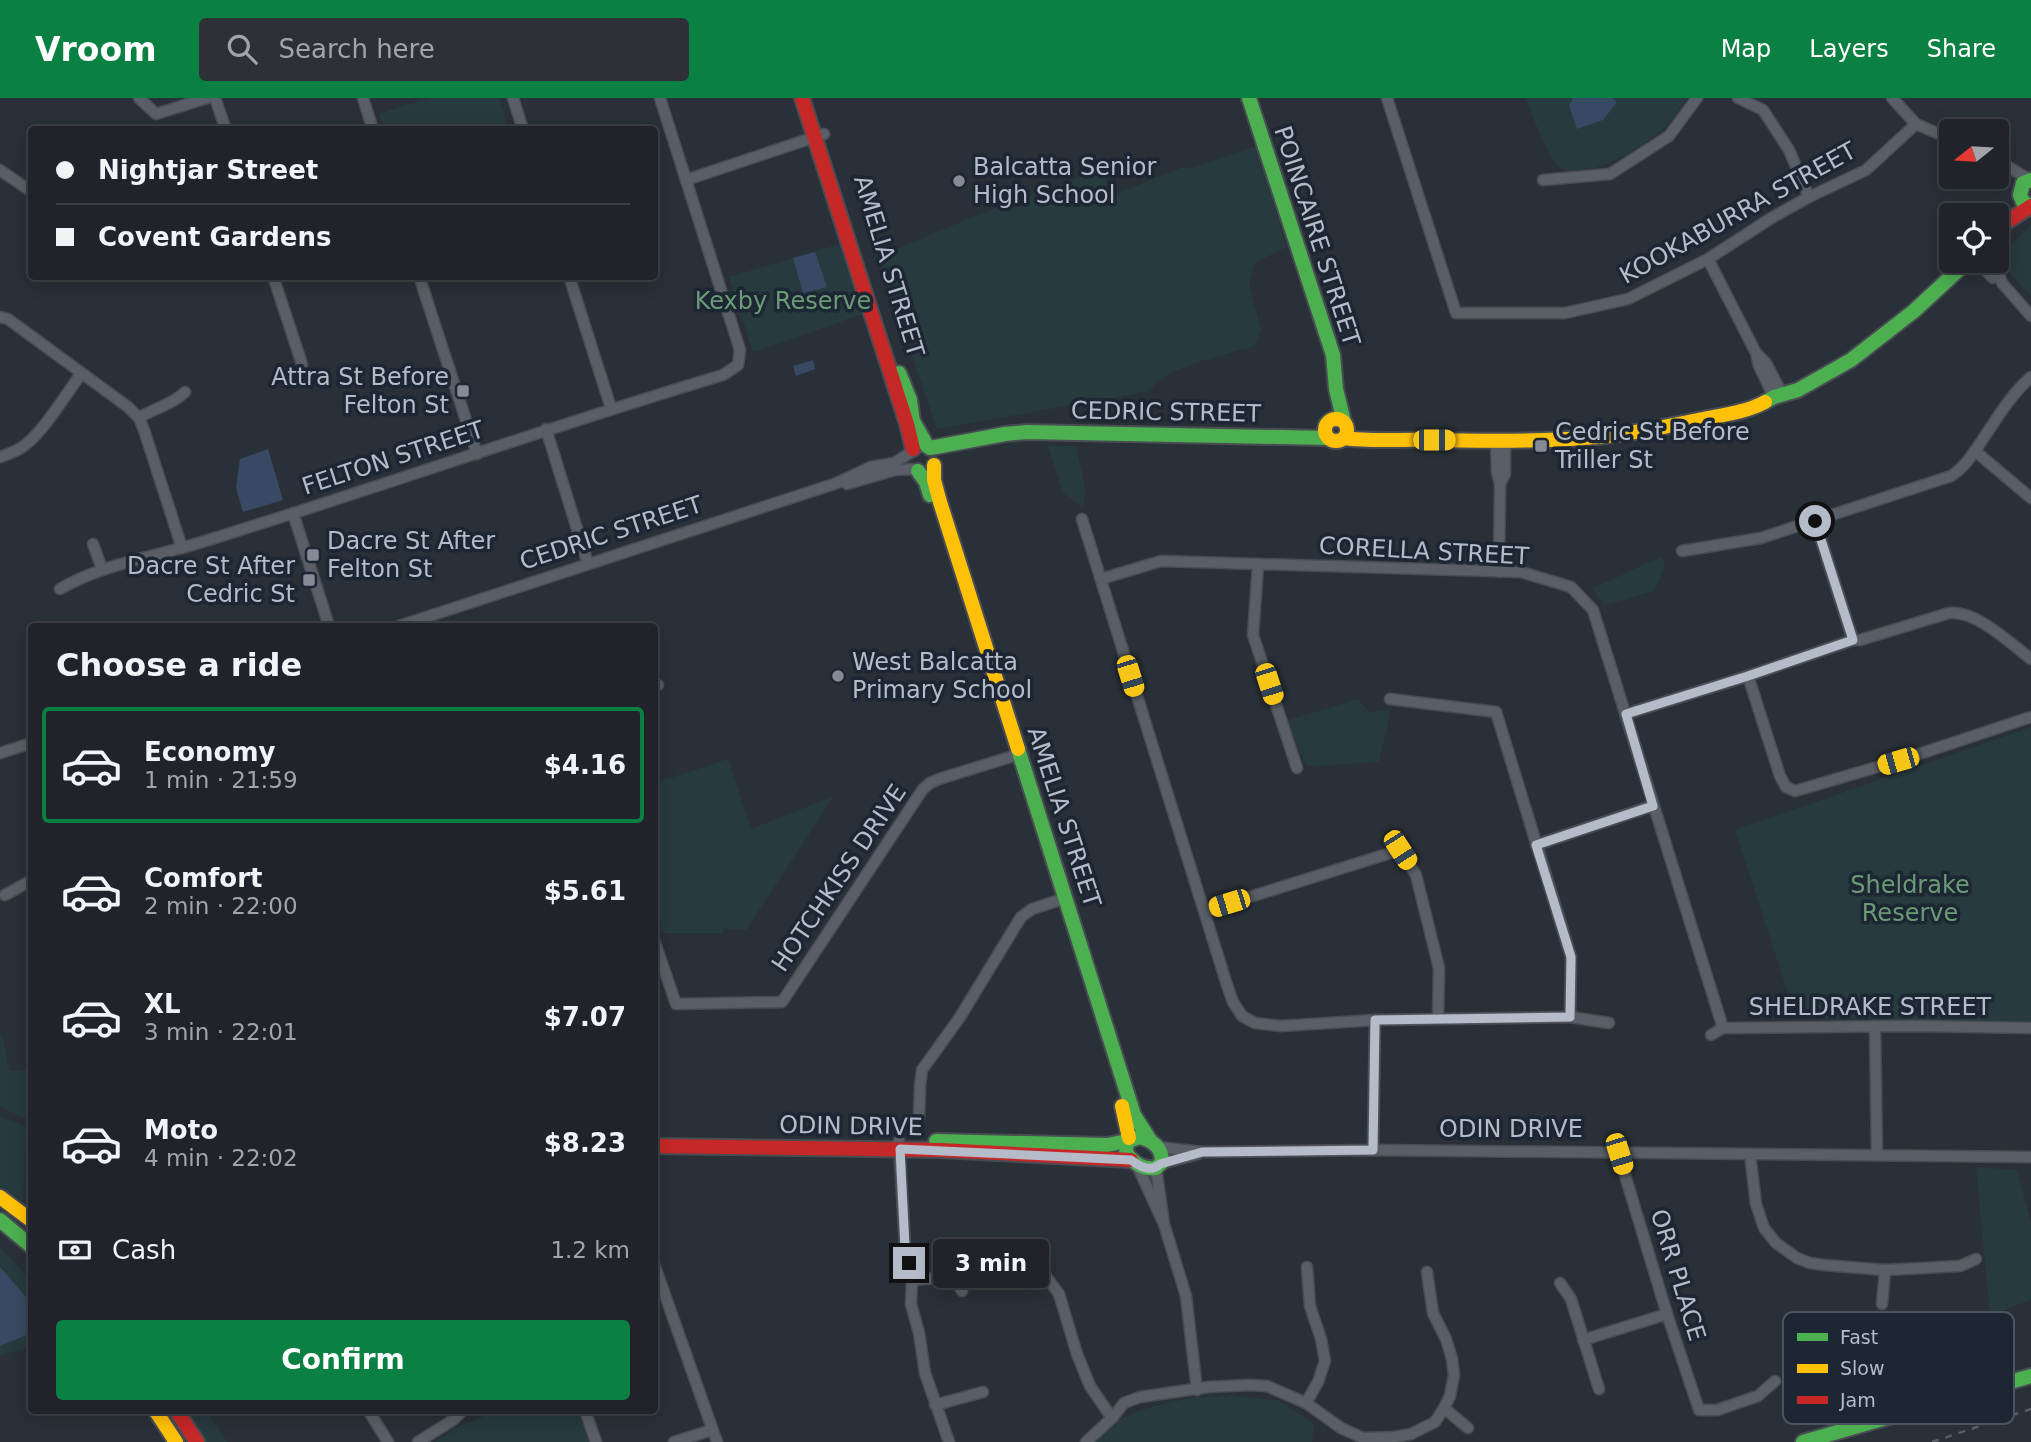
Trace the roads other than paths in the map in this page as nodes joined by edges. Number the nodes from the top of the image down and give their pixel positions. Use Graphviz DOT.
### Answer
graph roads {
  1 [pos="139,98"];
  2 [pos="207,98"];
  3 [pos="215,98"];
  4 [pos="363,98"];
  5 [pos="513,98"];
  6 [pos="660,98"];
  7 [pos="802,98"];
  8 [pos="812,98"];
  9 [pos="1249,98"];
  10 [pos="1387,98"];
  11 [pos="1697,98"];
  12 [pos="1738,98"];
  13 [pos="1892,98"];
  14 [pos="1916,124"];
  15 [pos="225,126"];
  16 [pos="372,126"];
  17 [pos="522,126"];
  18 [pos="1939,134"];
  19 [pos="819,136"];
  20 [pos="2009,169"];
  21 [pos="0,170"];
  22 [pos="686,180"];
  23 [pos="1543,180"];
  24 [pos="2025,186"];
  25 [pos="28,189"];
  26 [pos="1809,197"];
  27 [pos="2031,206"];
  28 [pos="2009,213"];
  29 [pos="2009,221"];
  30 [pos="1708,259"];
  31 [pos="1955,273"];
  32 [pos="1988,273"];
  33 [pos="1996,273"];
  34 [pos="274,280"];
  35 [pos="420,280"];
  36 [pos="570,280"];
  37 [pos="2002,284"];
  38 [pos="2031,316"];
  39 [pos="0,317"];
  40 [pos="302,364"];
  41 [pos="81,374"];
  42 [pos="2031,377"];
  43 [pos="185,392"];
  44 [pos="1776,392"];
  45 [pos="611,408"];
  46 [pos="138,418"];
  47 [pos="546,429"];
  48 [pos="1337,429"];
  49 [pos="1500,441"];
  50 [pos="1975,451"];
  51 [pos="925,453"];
  52 [pos="477,454"];
  53 [pos="0,457"];
  54 [pos="916,470"];
  55 [pos="837,484"];
  56 [pos="2031,498"];
  57 [pos="293,513"];
  58 [pos="1082,519"];
  59 [pos="1815,521"];
  60 [pos="93,544"];
  61 [pos="182,548"];
  62 [pos="1682,551"];
  63 [pos="588,564"];
  64 [pos="1258,565"];
  65 [pos="102,569"];
  66 [pos="1499,572"];
  67 [pos="1101,579"];
  68 [pos="60,589"];
  69 [pos="328,623"];
  70 [pos="411,623"];
  71 [pos="1853,640"];
  72 [pos="2031,659"];
  73 [pos="1748,676"];
  74 [pos="1390,699"];
  75 [pos="1626,714"];
  76 [pos="2031,717"];
  77 [pos="28,744"];
  78 [pos="0,753"];
  79 [pos="1016,755"];
  80 [pos="1297,768"];
  81 [pos="1653,806"];
  82 [pos="1536,845"];
  83 [pos="28,882"];
  84 [pos="5,895"];
  85 [pos="1062,899"];
  86 [pos="1205,911"];
  87 [pos="658,952"];
  88 [pos="1570,1017"];
  89 [pos="1438,1019"];
  90 [pos="1375,1020"];
  91 [pos="1609,1023"];
  92 [pos="1875,1026"];
  93 [pos="1723,1028"];
  94 [pos="2031,1028"];
  95 [pos="1711,1035"];
  96 [pos="919,1118"];
  97 [pos="658,1138"];
  98 [pos="1128,1140"];
  99 [pos="1154,1143"];
  100 [pos="900,1145"];
  101 [pos="658,1146"];
  102 [pos="1373,1150"];
  103 [pos="1202,1152"];
  104 [pos="1618,1152"];
  105 [pos="1750,1154"];
  106 [pos="1877,1155"];
  107 [pos="2031,1157"];
  108 [pos="1134,1162"];
  109 [pos="1158,1166"];
  110 [pos="0,1197"];
  111 [pos="28,1218"];
  112 [pos="0,1220"];
  113 [pos="1164,1224"];
  114 [pos="28,1244"];
  115 [pos="1976,1259"];
  116 [pos="1307,1267"];
  117 [pos="1885,1270"];
  118 [pos="1427,1272"];
  119 [pos="658,1275"];
  120 [pos="1045,1275"];
  121 [pos="912,1280"];
  122 [pos="1560,1283"];
  123 [pos="962,1291"];
  124 [pos="1882,1304"];
  125 [pos="1667,1314"];
  126 [pos="1583,1340"];
  127 [pos="2031,1366"];
  128 [pos="2014,1374"];
  129 [pos="2031,1376"];
  130 [pos="1775,1381"];
  131 [pos="2014,1381"];
  132 [pos="1599,1389"];
  133 [pos="1198,1390"];
  134 [pos="983,1392"];
  135 [pos="1306,1403"];
  136 [pos="935,1405"];
  137 [pos="1444,1408"];
  138 [pos="158,1414"];
  139 [pos="179,1414"];
  140 [pos="370,1414"];
  141 [pos="459,1414"];
  142 [pos="586,1414"];
  143 [pos="1112,1418"];
  144 [pos="1867,1424"];
  145 [pos="1468,1428"];
  146 [pos="712,1430"];
  147 [pos="176,1442"];
  148 [pos="197,1442"];
  149 [pos="388,1442"];
  150 [pos="418,1442"];
  151 [pos="596,1442"];
  152 [pos="674,1442"];
  153 [pos="717,1442"];
  154 [pos="949,1442"];
  155 [pos="1086,1442"];
  156 [pos="1803,1442"];
  1 -- 2 [label="street"];
  3 -- 15 [label="street"];
  4 -- 16 [label="street"];
  5 -- 17 [label="street"];
  6 -- 22 [label="street"];
  7 -- 19 [label="main road, AMELIA STREET"];
  8 -- 19 [label="main road, AMELIA STREET"];
  9 -- 48 [label="main road, POINCAIRE STREET"];
  10 -- 30 [label="street, KOOKABURRA STREET"];
  11 -- 23 [label="street"];
  12 -- 26 [label="street"];
  13 -- 14 [label="street"];
  14 -- 18 [label="street"];
  14 -- 26 [label="street, KOOKABURRA STREET"];
  19 -- 22 [label="street"];
  19 -- 51 [label="main road, AMELIA STREET"];
  20 -- 24 [label="street"];
  21 -- 25 [label="street"];
  22 -- 45 [label="street, FELTON STREET"];
  24 -- 27 [label="main road"];
  24 -- 28 [label="main road"];
  26 -- 30 [label="street, KOOKABURRA STREET"];
  27 -- 29 [label="main road"];
  30 -- 44 [label="street"];
  31 -- 44 [label="main road"];
  32 -- 37 [label="street"];
  33 -- 37 [label="street"];
  34 -- 40 [label="street"];
  35 -- 52 [label="street"];
  36 -- 45 [label="street"];
  37 -- 38 [label="street"];
  39 -- 41 [label="street"];
  41 -- 46 [label="street"];
  41 -- 53 [label="street"];
  42 -- 50 [label="street"];
  43 -- 46 [label="street"];
  44 -- 49 [label="main road"];
  45 -- 47 [label="street, FELTON STREET"];
  46 -- 61 [label="street"];
  47 -- 52 [label="street, FELTON STREET"];
  47 -- 63 [label="street"];
  48 -- 49 [label="main road"];
  48 -- 51 [label="main road, CEDRIC STREET"];
  49 -- 66 [label="street"];
  50 -- 56 [label="street"];
  50 -- 59 [label="street"];
  51 -- 54 [label="main road"];
  51 -- 55 [label="street, CEDRIC STREET"];
  51 -- 79 [label="main road, AMELIA STREET"];
  52 -- 57 [label="street, FELTON STREET"];
  54 -- 55 [label="street, CEDRIC STREET"];
  54 -- 79 [label="main road, AMELIA STREET"];
  55 -- 63 [label="street, CEDRIC STREET"];
  57 -- 61 [label="street, FELTON STREET"];
  57 -- 69 [label="street"];
  58 -- 67 [label="street"];
  59 -- 62 [label="street"];
  59 -- 71 [label="street"];
  60 -- 65 [label="street"];
  61 -- 65 [label="street, FELTON STREET"];
  63 -- 70 [label="street, CEDRIC STREET"];
  64 -- 66 [label="street, CORELLA STREET"];
  64 -- 67 [label="street, CORELLA STREET"];
  64 -- 80 [label="street"];
  65 -- 68 [label="street, FELTON STREET"];
  66 -- 75 [label="street, CORELLA STREET"];
  67 -- 86 [label="street"];
  71 -- 72 [label="street"];
  71 -- 73 [label="street"];
  73 -- 75 [label="street"];
  73 -- 76 [label="street"];
  74 -- 82 [label="street"];
  75 -- 81 [label="street, CORELLA STREET"];
  77 -- 78 [label="street"];
  79 -- 85 [label="main road, AMELIA STREET"];
  79 -- 87 [label="street, HOTCHKISS DRIVE"];
  81 -- 82 [label="street"];
  81 -- 93 [label="street, CORELLA STREET"];
  82 -- 88 [label="street"];
  83 -- 84 [label="street"];
  85 -- 96 [label="street"];
  85 -- 98 [label="main road, AMELIA STREET"];
  85 -- 99 [label="main road, AMELIA STREET"];
  86 -- 89 [label="street"];
  86 -- 90 [label="street"];
  88 -- 89 [label="street"];
  88 -- 91 [label="street"];
  89 -- 90 [label="street"];
  90 -- 102 [label="street"];
  92 -- 93 [label="street, SHELDRAKE STREET"];
  92 -- 94 [label="street, SHELDRAKE STREET"];
  92 -- 106 [label="street"];
  93 -- 95 [label="street, SHELDRAKE STREET"];
  97 -- 100 [label="main road, ODIN DRIVE"];
  98 -- 99 [label="main road, ODIN DRIVE"];
  98 -- 100 [label="main road, ODIN DRIVE"];
  98 -- 108 [label="main road"];
  99 -- 103 [label="street, ODIN DRIVE"];
  99 -- 109 [label="main road"];
  100 -- 101 [label="main road, ODIN DRIVE"];
  100 -- 108 [label="main road, ODIN DRIVE"];
  100 -- 121 [label="street"];
  102 -- 103 [label="street, ODIN DRIVE"];
  102 -- 104 [label="street, ODIN DRIVE"];
  103 -- 109 [label="street, ODIN DRIVE"];
  104 -- 105 [label="street, ODIN DRIVE"];
  104 -- 125 [label="street, ORR PLACE"];
  105 -- 106 [label="street, ODIN DRIVE"];
  105 -- 117 [label="street"];
  106 -- 107 [label="street, ODIN DRIVE"];
  108 -- 109 [label="main road, ODIN DRIVE"];
  108 -- 113 [label="street"];
  109 -- 113 [label="street"];
  110 -- 111 [label="main road"];
  112 -- 114 [label="main road"];
  113 -- 133 [label="street"];
  115 -- 117 [label="street"];
  116 -- 135 [label="street"];
  117 -- 124 [label="street"];
  118 -- 137 [label="street"];
  119 -- 146 [label="street"];
  120 -- 143 [label="street"];
  121 -- 123 [label="street"];
  121 -- 136 [label="street"];
  122 -- 126 [label="street"];
  125 -- 126 [label="street"];
  125 -- 130 [label="street, ORR PLACE"];
  126 -- 132 [label="street"];
  127 -- 128 [label="main road"];
  129 -- 131 [label="main road"];
  133 -- 135 [label="street"];
  133 -- 143 [label="street"];
  134 -- 136 [label="street"];
  135 -- 137 [label="street"];
  136 -- 154 [label="street"];
  137 -- 145 [label="street"];
  138 -- 147 [label="main road"];
  139 -- 148 [label="main road"];
  140 -- 149 [label="street"];
  141 -- 150 [label="street"];
  142 -- 151 [label="street"];
  143 -- 155 [label="street"];
  144 -- 156 [label="main road"];
  146 -- 152 [label="street"];
  146 -- 153 [label="street"];
}
